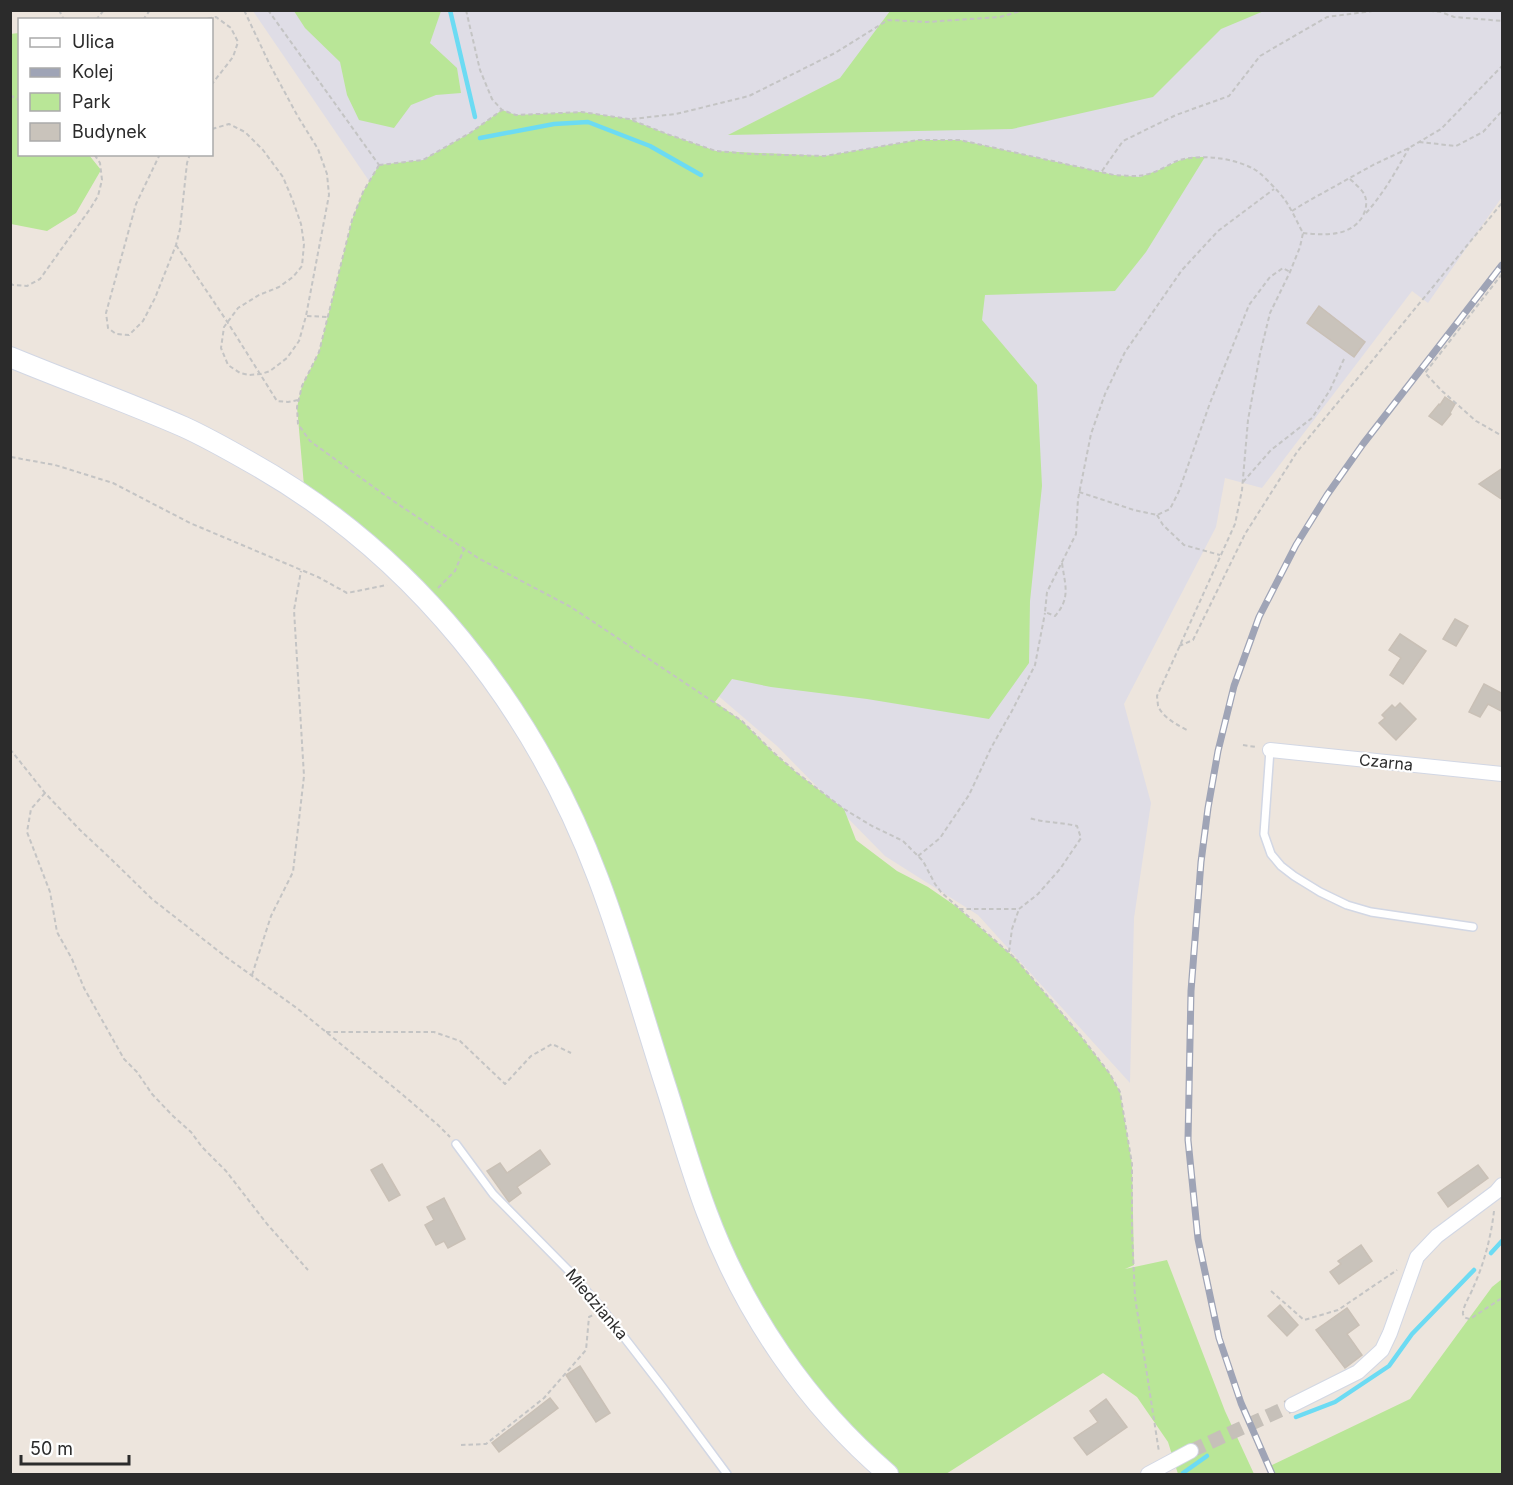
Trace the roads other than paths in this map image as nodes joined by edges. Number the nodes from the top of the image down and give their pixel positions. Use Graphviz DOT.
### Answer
graph roads {
  1 [pos="10,357"];
  2 [pos="1270,750"];
  3 [pos="1503,774"];
  4 [pos="1473,927"];
  5 [pos="456,1144"];
  6 [pos="1499,1188"];
  7 [pos="1292,1405"];
  8 [pos="1191,1451"];
  9 [pos="1152,1472"];
  10 [pos="727,1474"];
  11 [pos="888,1474"];
  1 -- 11 [label="main road"];
  2 -- 3 [label="street, Czarna"];
  2 -- 4 [label="lane"];
  5 -- 10 [label="lane, Miedzianka"];
  6 -- 7 [label="street"];
  8 -- 9 [label="street"];
}
